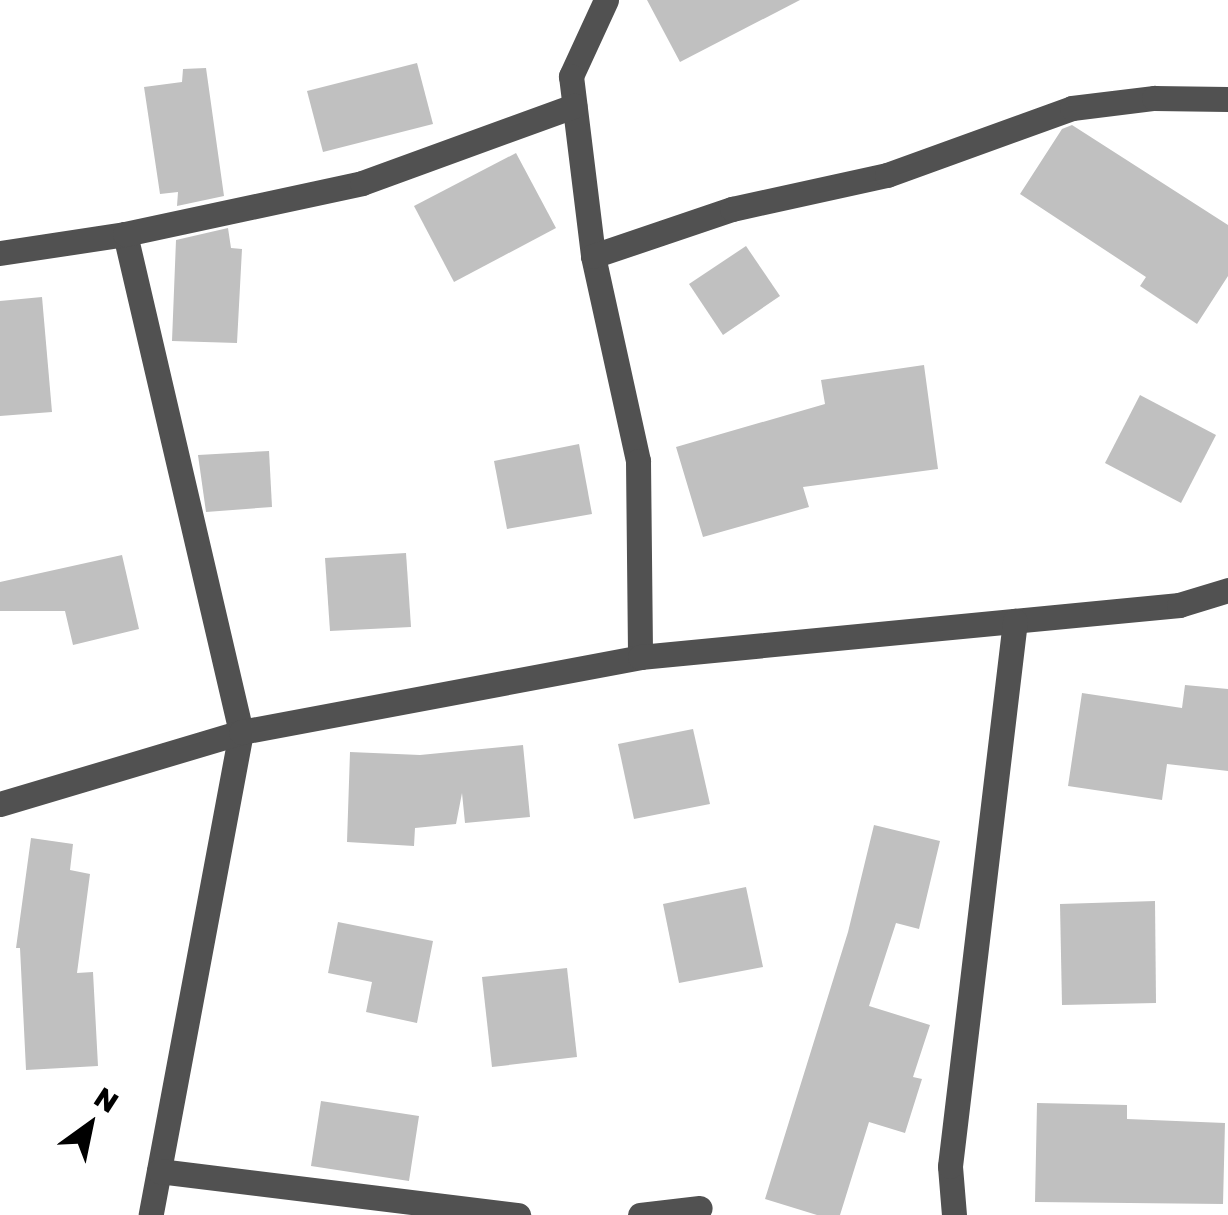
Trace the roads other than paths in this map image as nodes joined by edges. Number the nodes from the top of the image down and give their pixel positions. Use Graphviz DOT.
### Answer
graph roads {
  1 [pos="606,0"];
  2 [pos="1228,98"];
  3 [pos="574,106"];
  4 [pos="126,234"];
  5 [pos="0,253"];
  6 [pos="593,256"];
  7 [pos="1228,590"];
  8 [pos="1015,620"];
  9 [pos="640,656"];
  10 [pos="241,732"];
  11 [pos="0,804"];
  12 [pos="159,1171"];
  13 [pos="700,1208"];
  14 [pos="150,1215"];
  15 [pos="518,1215"];
  16 [pos="640,1215"];
  17 [pos="954,1215"];
  1 -- 3 [label="street"];
  2 -- 6 [label="street"];
  3 -- 4 [label="street"];
  3 -- 6 [label="street"];
  4 -- 5 [label="street"];
  4 -- 10 [label="street"];
  6 -- 9 [label="street"];
  7 -- 8 [label="street"];
  8 -- 9 [label="street"];
  8 -- 17 [label="street"];
  9 -- 10 [label="street"];
  10 -- 11 [label="street"];
  10 -- 12 [label="street"];
  12 -- 14 [label="street"];
  12 -- 15 [label="street"];
  13 -- 16 [label="street"];
}
